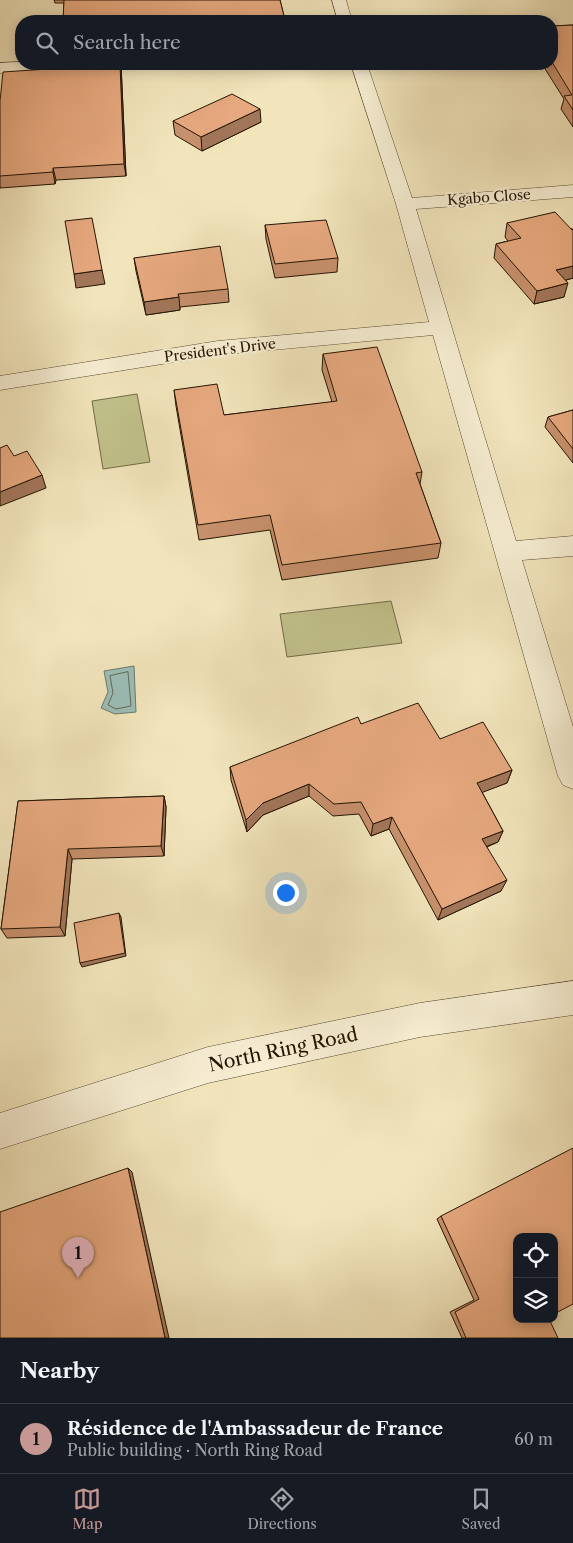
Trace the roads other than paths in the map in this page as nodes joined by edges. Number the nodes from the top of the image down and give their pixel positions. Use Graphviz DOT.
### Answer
graph roads {
  1 [pos="338,0"];
  2 [pos="343,15"];
  3 [pos="15,67"];
  4 [pos="0,68"];
  5 [pos="361,70"];
  6 [pos="573,191"];
  7 [pos="405,204"];
  8 [pos="442,327"];
  9 [pos="0,383"];
  10 [pos="573,546"];
  11 [pos="508,552"];
  12 [pos="573,776"];
  13 [pos="573,998"];
  14 [pos="0,1131"];
  1 -- 2 [label="street"];
  3 -- 4 [label="street"];
  5 -- 7 [label="street"];
  6 -- 7 [label="street, Kgabo Close"];
  7 -- 8 [label="street"];
  8 -- 9 [label="street, President's Drive"];
  8 -- 11 [label="street"];
  10 -- 11 [label="street"];
  11 -- 12 [label="street"];
  13 -- 14 [label="street, North Ring Road"];
}
